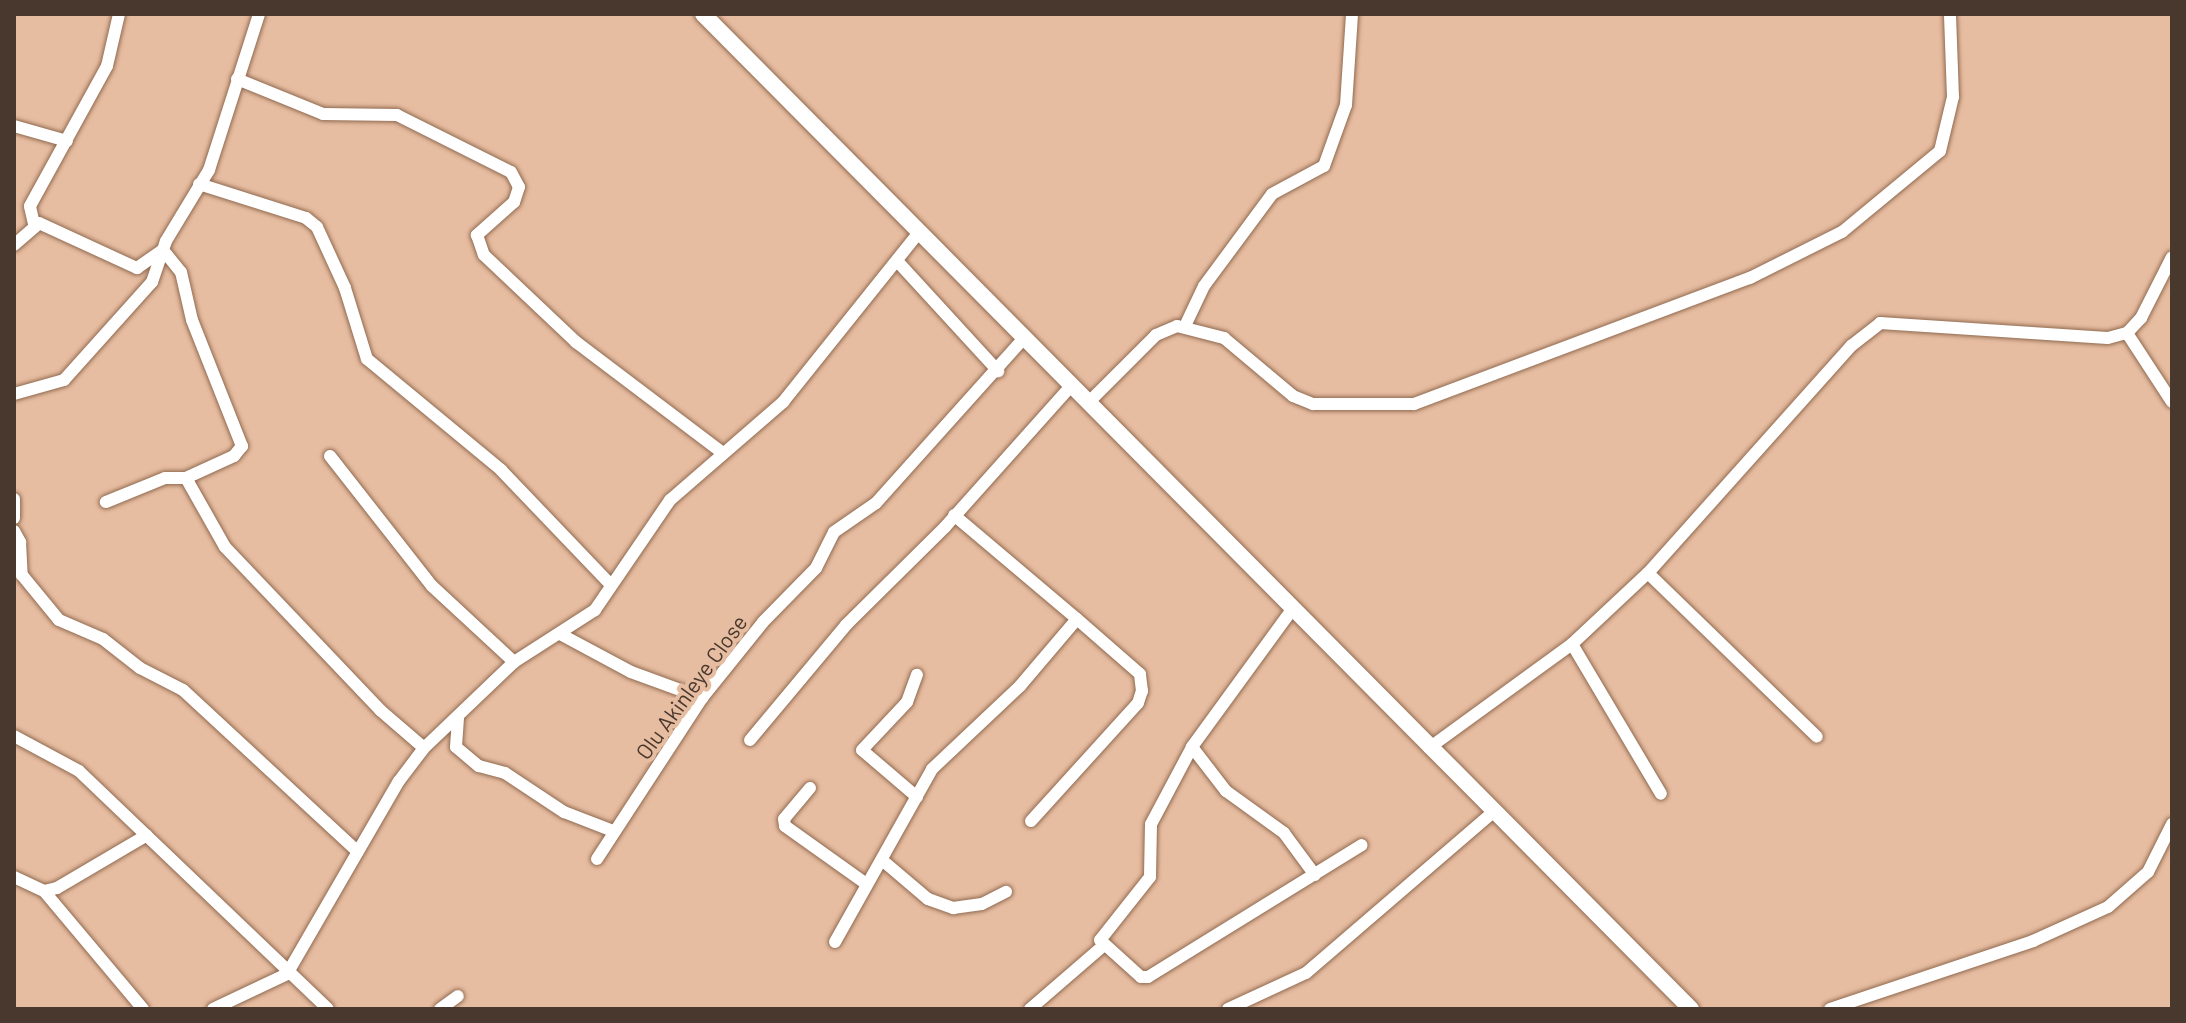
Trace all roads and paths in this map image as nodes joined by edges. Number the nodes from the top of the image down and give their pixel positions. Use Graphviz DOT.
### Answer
graph roads {
  1 [pos="119,14"];
  2 [pos="259,14"];
  3 [pos="703,14"];
  4 [pos="1352,14"];
  5 [pos="1950,14"];
  6 [pos="237,79"];
  7 [pos="14,126"];
  8 [pos="67,141"];
  9 [pos="199,184"];
  10 [pos="34,224"];
  11 [pos="919,232"];
  12 [pos="14,245"];
  13 [pos="163,250"];
  14 [pos="2172,257"];
  15 [pos="899,263"];
  16 [pos="1185,326"];
  17 [pos="2127,333"];
  18 [pos="1022,340"];
  19 [pos="998,371"];
  20 [pos="1071,386"];
  21 [pos="14,394"];
  22 [pos="2172,402"];
  23 [pos="1088,403"];
  24 [pos="723,453"];
  25 [pos="330,456"];
  26 [pos="186,478"];
  27 [pos="14,499"];
  28 [pos="106,502"];
  29 [pos="954,515"];
  30 [pos="14,518"];
  31 [pos="14,531"];
  32 [pos="1648,573"];
  33 [pos="610,584"];
  34 [pos="1291,611"];
  35 [pos="1077,619"];
  36 [pos="562,635"];
  37 [pos="1572,644"];
  38 [pos="514,662"];
  39 [pos="917,675"];
  40 [pos="702,698"];
  41 [pos="458,718"];
  42 [pos="14,736"];
  43 [pos="1817,737"];
  44 [pos="750,740"];
  45 [pos="1192,747"];
  46 [pos="424,748"];
  47 [pos="1429,748"];
  48 [pos="810,788"];
  49 [pos="1661,794"];
  50 [pos="917,797"];
  51 [pos="1493,812"];
  52 [pos="1031,821"];
  53 [pos="2172,824"];
  54 [pos="613,831"];
  55 [pos="147,835"];
  56 [pos="1362,845"];
  57 [pos="358,852"];
  58 [pos="597,859"];
  59 [pos="882,860"];
  60 [pos="1315,875"];
  61 [pos="14,877"];
  62 [pos="865,883"];
  63 [pos="44,891"];
  64 [pos="1006,892"];
  65 [pos="835,942"];
  66 [pos="1103,946"];
  67 [pos="287,974"];
  68 [pos="458,996"];
  69 [pos="143,1009"];
  70 [pos="213,1009"];
  71 [pos="328,1009"];
  72 [pos="440,1009"];
  73 [pos="1030,1009"];
  74 [pos="1230,1009"];
  75 [pos="1691,1009"];
  76 [pos="1830,1009"];
  1 -- 8 [label="street"];
  2 -- 6 [label="street"];
  3 -- 11 [label="main road"];
  4 -- 16 [label="street"];
  5 -- 16 [label="street"];
  6 -- 9 [label="street"];
  6 -- 24 [label="street"];
  7 -- 8 [label="street"];
  8 -- 10 [label="street"];
  9 -- 13 [label="street"];
  9 -- 33 [label="street"];
  10 -- 12 [label="street"];
  10 -- 13 [label="street"];
  11 -- 15 [label="street"];
  11 -- 18 [label="main road"];
  13 -- 21 [label="street"];
  13 -- 26 [label="street"];
  14 -- 17 [label="street"];
  15 -- 19 [label="street"];
  15 -- 24 [label="street"];
  16 -- 23 [label="street"];
  17 -- 22 [label="street"];
  17 -- 32 [label="street"];
  18 -- 19 [label="street, Olu Akinleye Close"];
  18 -- 20 [label="main road"];
  19 -- 40 [label="street, Olu Akinleye Close"];
  20 -- 23 [label="main road"];
  20 -- 29 [label="street"];
  23 -- 34 [label="main road"];
  24 -- 33 [label="street"];
  25 -- 38 [label="street"];
  26 -- 28 [label="street"];
  26 -- 46 [label="street"];
  27 -- 30 [label="street"];
  29 -- 35 [label="street"];
  29 -- 44 [label="street"];
  31 -- 57 [label="street"];
  32 -- 37 [label="street"];
  32 -- 43 [label="street"];
  33 -- 36 [label="street"];
  34 -- 45 [label="street"];
  34 -- 47 [label="main road"];
  35 -- 50 [label="street"];
  35 -- 52 [label="street"];
  36 -- 38 [label="street"];
  36 -- 40 [label="street"];
  37 -- 47 [label="street"];
  37 -- 49 [label="street"];
  38 -- 41 [label="street"];
  39 -- 50 [label="street"];
  40 -- 54 [label="street, Olu Akinleye Close"];
  41 -- 46 [label="street"];
  41 -- 54 [label="street"];
  42 -- 55 [label="street"];
  45 -- 60 [label="street"];
  45 -- 66 [label="street"];
  46 -- 57 [label="street"];
  47 -- 51 [label="main road"];
  48 -- 62 [label="street"];
  50 -- 59 [label="street"];
  51 -- 74 [label="street"];
  51 -- 75 [label="main road"];
  53 -- 76 [label="street"];
  54 -- 58 [label="street, Olu Akinleye Close"];
  55 -- 63 [label="street"];
  55 -- 67 [label="street"];
  56 -- 60 [label="street"];
  57 -- 67 [label="street"];
  59 -- 62 [label="street"];
  59 -- 64 [label="street"];
  60 -- 66 [label="street"];
  61 -- 63 [label="street"];
  62 -- 65 [label="street"];
  63 -- 69 [label="street"];
  66 -- 73 [label="street"];
  67 -- 70 [label="street"];
  67 -- 71 [label="street"];
  68 -- 72 [label="street"];
}
